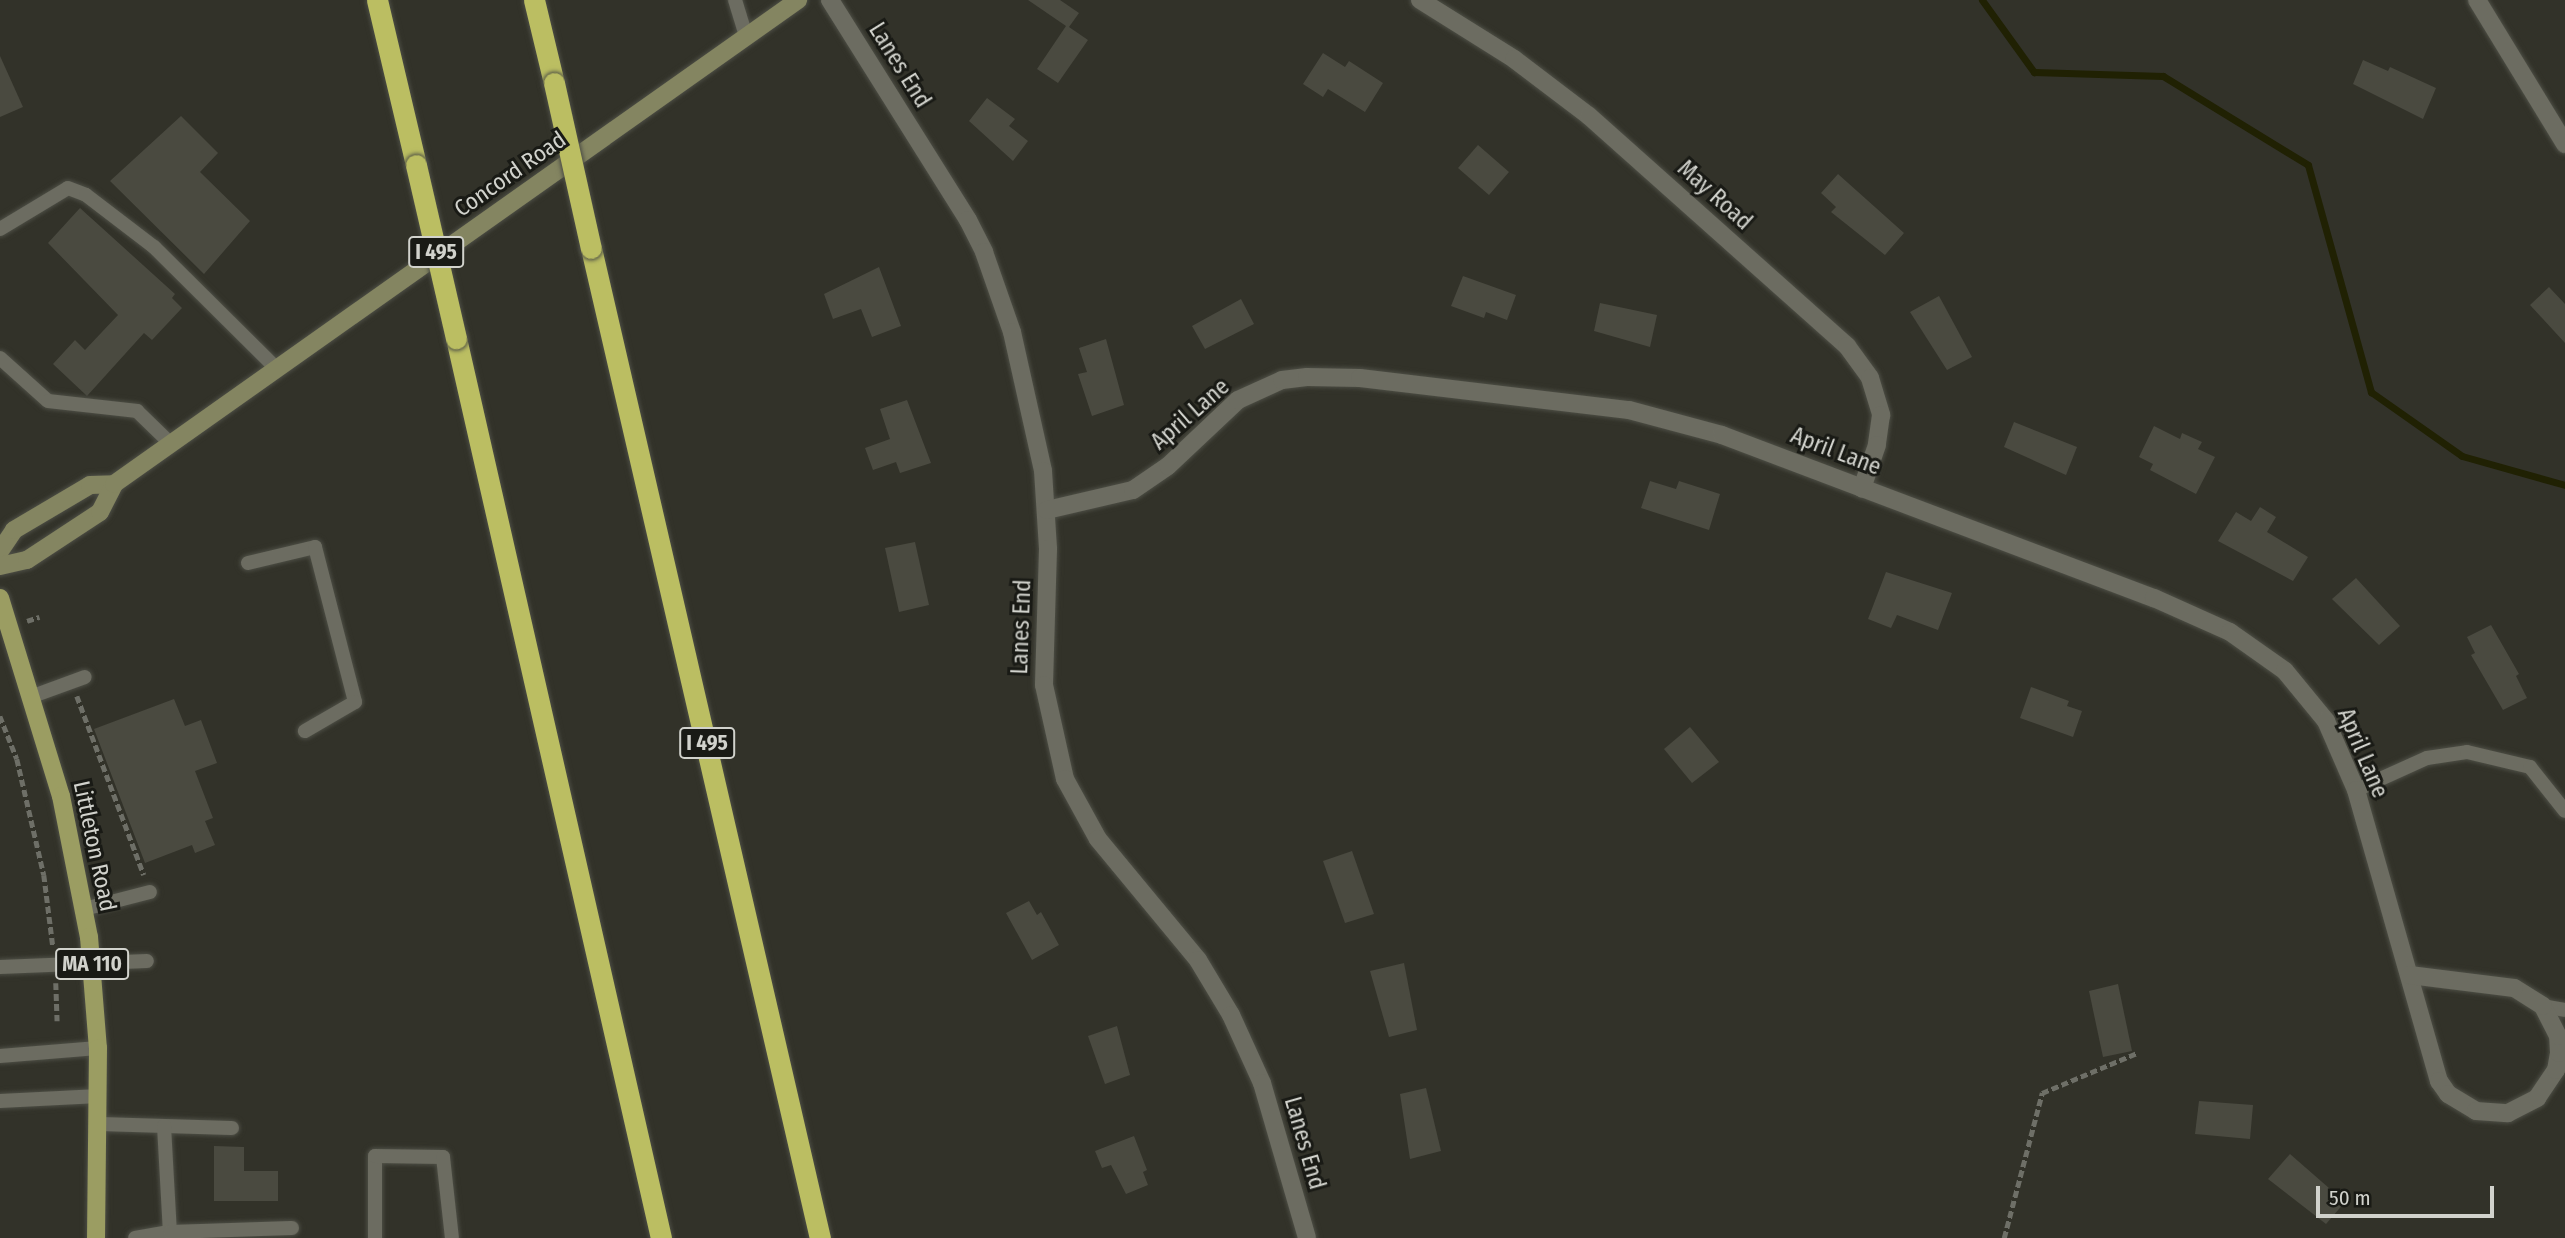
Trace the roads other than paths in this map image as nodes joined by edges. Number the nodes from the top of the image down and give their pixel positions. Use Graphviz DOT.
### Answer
graph roads {
  1 [pos="377,0"];
  2 [pos="534,0"];
  3 [pos="735,0"];
  4 [pos="798,0"];
  5 [pos="830,0"];
  6 [pos="1419,0"];
  7 [pos="2476,0"];
  8 [pos="747,36"];
  9 [pos="2565,144"];
  10 [pos="0,229"];
  11 [pos="0,358"];
  12 [pos="277,369"];
  13 [pos="171,444"];
  14 [pos="114,484"];
  15 [pos="1862,488"];
  16 [pos="1047,510"];
  17 [pos="0,551"];
  18 [pos="248,563"];
  19 [pos="0,566"];
  20 [pos="0,598"];
  21 [pos="78,679"];
  22 [pos="33,696"];
  23 [pos="305,731"];
  24 [pos="2356,790"];
  25 [pos="2565,811"];
  26 [pos="150,892"];
  27 [pos="84,909"];
  28 [pos="147,961"];
  29 [pos="92,964"];
  30 [pos="0,967"];
  31 [pos="2410,975"];
  32 [pos="2543,1006"];
  33 [pos="2565,1010"];
  34 [pos="98,1048"];
  35 [pos="0,1056"];
  36 [pos="99,1096"];
  37 [pos="0,1101"];
  38 [pos="99,1124"];
  39 [pos="164,1126"];
  40 [pos="232,1128"];
  41 [pos="292,1228"];
  42 [pos="170,1232"];
  43 [pos="96,1238"];
  44 [pos="135,1238"];
  45 [pos="375,1238"];
  46 [pos="452,1238"];
  47 [pos="661,1238"];
  48 [pos="820,1238"];
  49 [pos="1307,1238"];
  1 -- 47 [label="highway, I 495, bridge"];
  2 -- 48 [label="highway, I 495, bridge"];
  3 -- 8 [label="lane"];
  4 -- 8 [label="main road, Concord Road"];
  5 -- 16 [label="street, Lanes End"];
  6 -- 15 [label="street, May Road"];
  7 -- 9 [label="street"];
  8 -- 12 [label="main road, Concord Road"];
  10 -- 12 [label="lane"];
  11 -- 13 [label="lane"];
  12 -- 13 [label="main road, Concord Road"];
  13 -- 14 [label="main road, Concord Road"];
  14 -- 17 [label="main road, Concord Road"];
  14 -- 19 [label="main road, Concord Road"];
  15 -- 16 [label="street, April Lane"];
  15 -- 24 [label="street, April Lane"];
  16 -- 49 [label="street, Lanes End"];
  18 -- 23 [label="lane"];
  20 -- 22 [label="main road, Littleton Road / MA 110"];
  21 -- 22 [label="lane"];
  22 -- 27 [label="main road, Littleton Road / MA 110"];
  24 -- 25 [label="lane"];
  24 -- 31 [label="street, April Lane"];
  26 -- 27 [label="lane"];
  27 -- 29 [label="main road, Littleton Road / MA 110"];
  28 -- 29 [label="lane"];
  29 -- 30 [label="lane"];
  29 -- 34 [label="main road, Littleton Road / MA 110"];
  31 -- 32 [label="street"];
  31 -- 32 [label="street, April Lane"];
  32 -- 33 [label="lane"];
  34 -- 35 [label="lane"];
  34 -- 36 [label="main road, Littleton Road / MA 110"];
  36 -- 37 [label="lane"];
  36 -- 38 [label="main road, Littleton Road / MA 110"];
  38 -- 39 [label="lane"];
  38 -- 43 [label="main road, Littleton Road / MA 110"];
  39 -- 40 [label="lane"];
  39 -- 42 [label="lane"];
  41 -- 42 [label="lane"];
  42 -- 44 [label="lane"];
  45 -- 46 [label="lane"];
}
